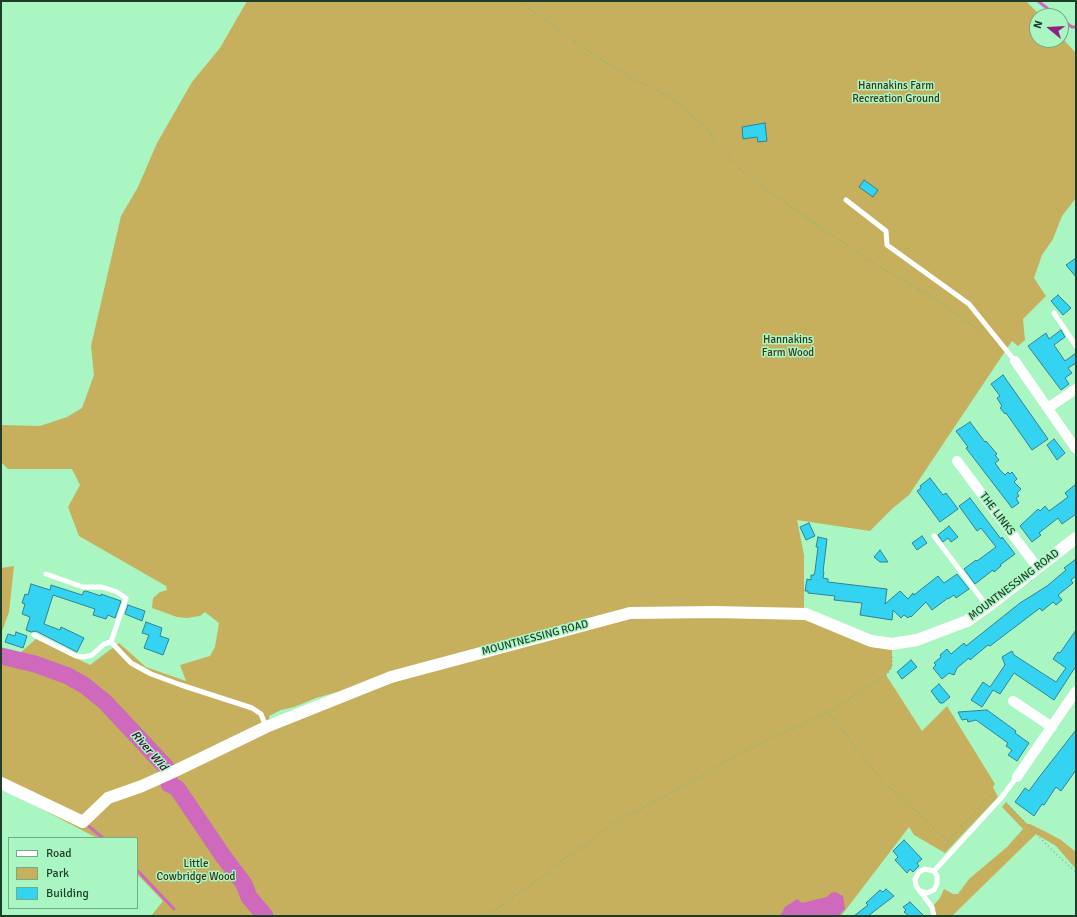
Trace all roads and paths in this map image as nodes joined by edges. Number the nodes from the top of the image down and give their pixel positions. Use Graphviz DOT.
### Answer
graph roads {
  1 [pos="520,2"];
  2 [pos="846,200"];
  3 [pos="1054,313"];
  4 [pos="985,336"];
  5 [pos="1076,346"];
  6 [pos="1015,361"];
  7 [pos="1076,389"];
  8 [pos="1048,408"];
  9 [pos="1076,449"];
  10 [pos="958,461"];
  11 [pos="934,536"];
  12 [pos="1076,538"];
  13 [pos="1037,567"];
  14 [pos="46,574"];
  15 [pos="987,606"];
  16 [pos="34,635"];
  17 [pos="111,642"];
  18 [pos="892,644"];
  19 [pos="1076,691"];
  20 [pos="1013,701"];
  21 [pos="828,712"];
  22 [pos="266,727"];
  23 [pos="1052,727"];
  24 [pos="1017,777"];
  25 [pos="1,783"];
  26 [pos="1001,798"];
  27 [pos="934,871"];
  28 [pos="1076,872"];
  29 [pos="920,891"];
  30 [pos="486,916"];
  31 [pos="934,916"];
  1 -- 4 [label="path"];
  2 -- 6 [label="lane"];
  3 -- 5 [label="lane"];
  6 -- 8 [label="street"];
  7 -- 8 [label="street"];
  8 -- 9 [label="street"];
  10 -- 13 [label="street, THE LINKS"];
  11 -- 15 [label="lane"];
  12 -- 13 [label="street, MOUNTNESSING ROAD"];
  13 -- 15 [label="street, MOUNTNESSING ROAD"];
  14 -- 17 [label="lane"];
  15 -- 18 [label="street, MOUNTNESSING ROAD"];
  16 -- 17 [label="lane"];
  17 -- 22 [label="lane"];
  18 -- 21 [label="path"];
  18 -- 22 [label="street, MOUNTNESSING ROAD"];
  19 -- 23 [label="street"];
  20 -- 23 [label="street"];
  21 -- 26 [label="path"];
  21 -- 30 [label="path"];
  22 -- 25 [label="street, MOUNTNESSING ROAD"];
  23 -- 24 [label="street"];
  24 -- 26 [label="lane"];
  26 -- 27 [label="lane"];
  26 -- 28 [label="path"];
  27 -- 29 [label="lane"];
  27 -- 29 [label="lane"];
  29 -- 31 [label="lane"];
}
